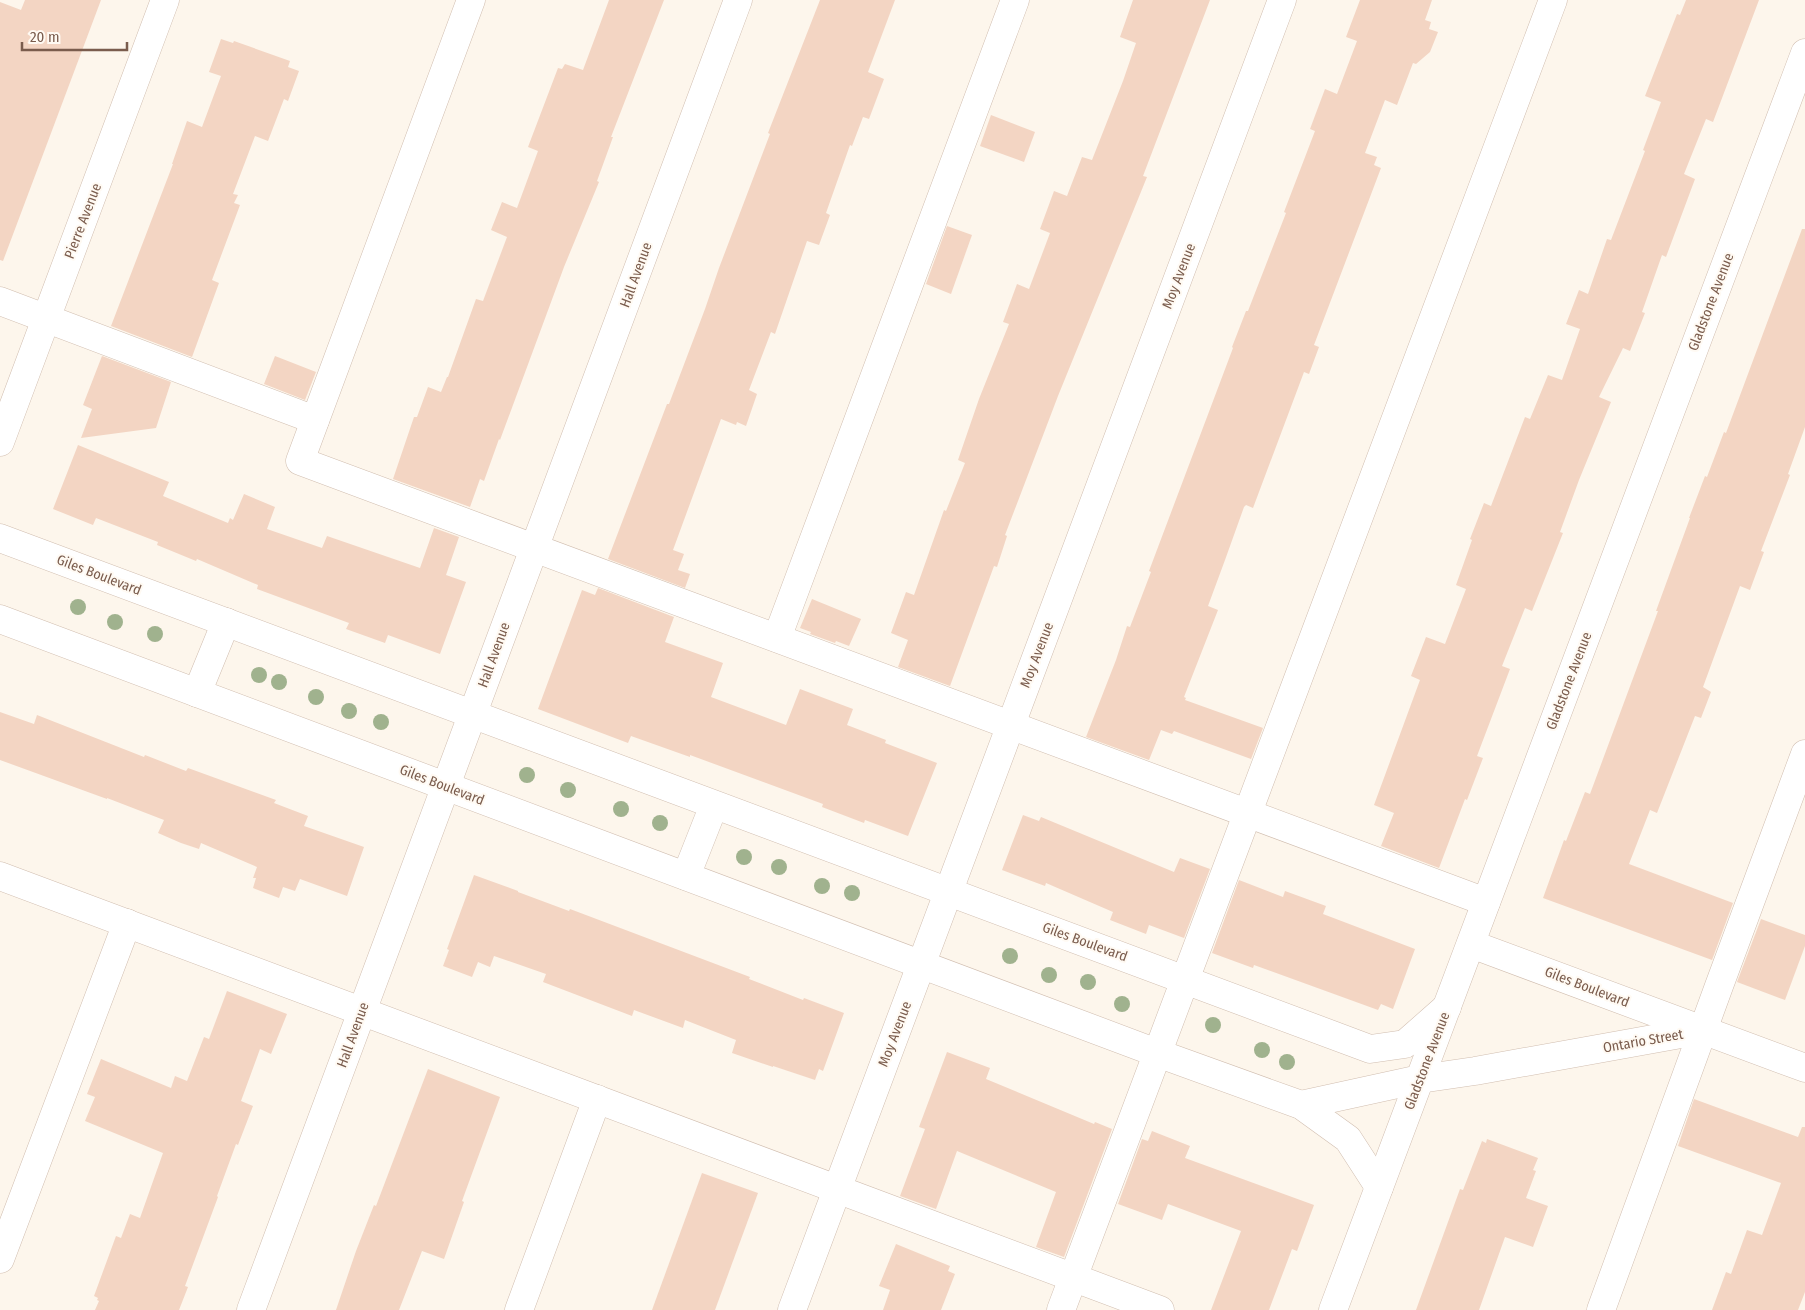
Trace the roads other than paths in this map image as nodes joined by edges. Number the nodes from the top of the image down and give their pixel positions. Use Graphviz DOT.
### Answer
graph roads {
  1 [pos="166,0"];
  2 [pos="471,0"];
  3 [pos="738,0"];
  4 [pos="1015,0"];
  5 [pos="1282,0"];
  6 [pos="1553,0"];
  7 [pos="1805,53"];
  8 [pos="0,301"];
  9 [pos="46,318"];
  10 [pos="315,420"];
  11 [pos="0,442"];
  12 [pos="0,538"];
  13 [pos="534,548"];
  14 [pos="0,619"];
  15 [pos="226,622"];
  16 [pos="777,638"];
  17 [pos="197,693"];
  18 [pos="473,714"];
  19 [pos="1011,725"];
  20 [pos="1805,754"];
  21 [pos="446,786"];
  22 [pos="714,804"];
  23 [pos="1247,814"];
  24 [pos="0,876"];
  25 [pos="686,876"];
  26 [pos="949,892"];
  27 [pos="1486,902"];
  28 [pos="127,923"];
  29 [pos="1470,944"];
  30 [pos="922,964"];
  31 [pos="1185,979"];
  32 [pos="1447,1007"];
  33 [pos="362,1011"];
  34 [pos="1703,1030"];
  35 [pos="1157,1054"];
  36 [pos="1805,1068"];
  37 [pos="1420,1079"];
  38 [pos="597,1099"];
  39 [pos="1301,1105"];
  40 [pos="1379,1187"];
  41 [pos="838,1189"];
  42 [pos="0,1259"];
  43 [pos="1073,1278"];
  44 [pos="251,1310"];
  45 [pos="519,1310"];
  46 [pos="792,1310"];
  47 [pos="1061,1310"];
  48 [pos="1160,1310"];
  49 [pos="1333,1310"];
  50 [pos="1601,1310"];
  1 -- 9 [label="street, Pierre Avenue"];
  2 -- 10 [label="street"];
  3 -- 13 [label="street, Hall Avenue"];
  4 -- 16 [label="street"];
  5 -- 19 [label="street, Moy Avenue"];
  6 -- 23 [label="street"];
  7 -- 27 [label="street, Gladstone Avenue"];
  8 -- 9 [label="street"];
  9 -- 10 [label="street"];
  9 -- 11 [label="street, Pierre Avenue"];
  10 -- 13 [label="street"];
  12 -- 15 [label="street, Giles Boulevard"];
  13 -- 16 [label="street"];
  13 -- 18 [label="street, Hall Avenue"];
  14 -- 17 [label="street, Giles Boulevard"];
  15 -- 17 [label="street"];
  15 -- 18 [label="street, Giles Boulevard"];
  16 -- 19 [label="street"];
  17 -- 21 [label="street, Giles Boulevard"];
  18 -- 21 [label="street, Hall Avenue"];
  18 -- 22 [label="street, Giles Boulevard"];
  19 -- 23 [label="street"];
  19 -- 26 [label="street, Moy Avenue"];
  20 -- 34 [label="street"];
  21 -- 25 [label="street, Giles Boulevard"];
  21 -- 33 [label="street, Hall Avenue"];
  22 -- 25 [label="street"];
  22 -- 26 [label="street, Giles Boulevard"];
  23 -- 27 [label="street"];
  23 -- 31 [label="street"];
  24 -- 28 [label="street"];
  25 -- 30 [label="street, Giles Boulevard"];
  26 -- 30 [label="street, Moy Avenue"];
  26 -- 31 [label="street, Giles Boulevard"];
  27 -- 29 [label="street, Gladstone Avenue"];
  28 -- 33 [label="street"];
  28 -- 42 [label="street"];
  29 -- 32 [label="street, Gladstone Avenue"];
  29 -- 34 [label="street, Giles Boulevard"];
  30 -- 35 [label="street, Giles Boulevard"];
  30 -- 41 [label="street, Moy Avenue"];
  31 -- 32 [label="street, Giles Boulevard"];
  31 -- 35 [label="street"];
  32 -- 37 [label="street, Gladstone Avenue"];
  33 -- 38 [label="street"];
  33 -- 44 [label="street, Hall Avenue"];
  34 -- 36 [label="street, Ontario Street"];
  34 -- 37 [label="street, Ontario Street"];
  34 -- 50 [label="street"];
  35 -- 39 [label="street, Giles Boulevard"];
  35 -- 43 [label="street"];
  37 -- 39 [label="street"];
  37 -- 40 [label="street, Gladstone Avenue"];
  38 -- 41 [label="street"];
  38 -- 45 [label="street"];
  39 -- 40 [label="street, Giles Boulevard"];
  40 -- 49 [label="street, Gladstone Avenue"];
  41 -- 43 [label="street"];
  41 -- 46 [label="street, Moy Avenue"];
  43 -- 47 [label="street"];
  43 -- 48 [label="street"];
}
